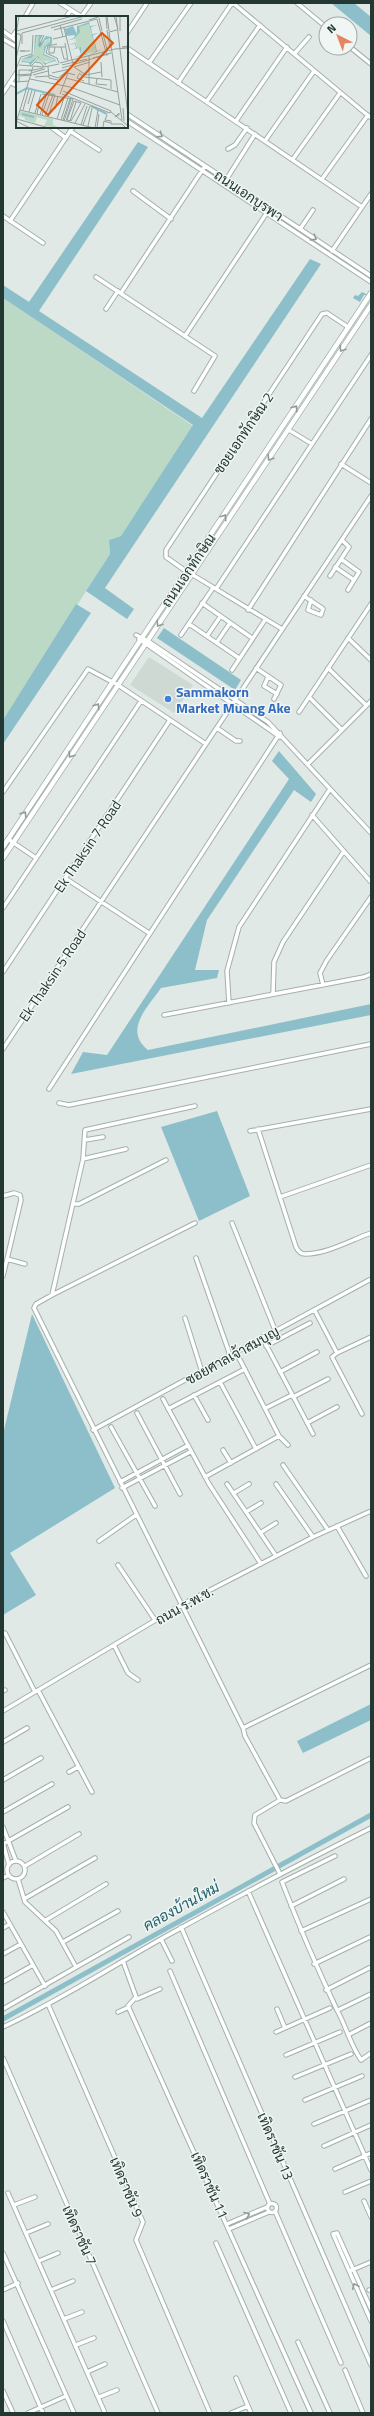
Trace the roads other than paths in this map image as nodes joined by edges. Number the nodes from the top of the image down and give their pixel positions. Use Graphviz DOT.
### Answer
graph roads {
  1 [pos="33,3"];
  2 [pos="60,3"];
  3 [pos="91,3"];
  4 [pos="147,3"];
  5 [pos="191,3"];
  6 [pos="233,3"];
  7 [pos="297,3"];
  8 [pos="70,10"];
  9 [pos="26,16"];
  10 [pos="67,16"];
  11 [pos="80,16"];
  12 [pos="83,16"];
  13 [pos="318,20"];
  14 [pos="260,25"];
  15 [pos="3,31"];
  16 [pos="16,31"];
  17 [pos="128,32"];
  18 [pos="12,37"];
  19 [pos="310,37"];
  20 [pos="3,39"];
  21 [pos="16,40"];
  22 [pos="16,47"];
  23 [pos="287,47"];
  24 [pos="128,49"];
  25 [pos="295,53"];
  26 [pos="358,53"];
  27 [pos="149,63"];
  28 [pos="371,64"];
  29 [pos="314,71"];
  30 [pos="16,73"];
  31 [pos="10,82"];
  32 [pos="178,83"];
  33 [pos="16,85"];
  34 [pos="3,93"];
  35 [pos="340,93"];
  36 [pos="207,101"];
  37 [pos="128,115"];
  38 [pos="369,116"];
  39 [pos="236,121"];
  40 [pos="128,122"];
  41 [pos="52,128"];
  42 [pos="72,128"];
  43 [pos="247,128"];
  44 [pos="70,132"];
  45 [pos="255,134"];
  46 [pos="66,138"];
  47 [pos="265,141"];
  48 [pos="228,149"];
  49 [pos="99,150"];
  50 [pos="293,159"];
  51 [pos="205,166"];
  52 [pos="202,171"];
  53 [pos="322,179"];
  54 [pos="226,180"];
  55 [pos="133,191"];
  56 [pos="371,194"];
  57 [pos="362,207"];
  58 [pos="269,210"];
  59 [pos="313,210"];
  60 [pos="266,215"];
  61 [pos="3,216"];
  62 [pos="171,219"];
  63 [pos="10,221"];
  64 [pos="300,230"];
  65 [pos="43,243"];
  66 [pos="333,250"];
  67 [pos="329,255"];
  68 [pos="371,276"];
  69 [pos="96,277"];
  70 [pos="371,282"];
  71 [pos="120,292"];
  72 [pos="371,293"];
  73 [pos="371,305"];
  74 [pos="106,308"];
  75 [pos="348,327"];
  76 [pos="354,330"];
  77 [pos="185,336"];
  78 [pos="371,355"];
  79 [pos="194,391"];
  80 [pos="371,419"];
  81 [pos="283,426"];
  82 [pos="289,430"];
  83 [pos="312,444"];
  84 [pos="341,464"];
  85 [pos="371,483"];
  86 [pos="371,496"];
  87 [pos="342,540"];
  88 [pos="341,559"];
  89 [pos="335,568"];
  90 [pos="187,572"];
  91 [pos="192,575"];
  92 [pos="330,576"];
  93 [pos="354,580"];
  94 [pos="215,589"];
  95 [pos="348,590"];
  96 [pos="304,596"];
  97 [pos="310,600"];
  98 [pos="202,604"];
  99 [pos="371,604"];
  100 [pos="368,609"];
  101 [pos="248,610"];
  102 [pos="371,612"];
  103 [pos="220,616"];
  104 [pos="265,620"];
  105 [pos="230,623"];
  106 [pos="189,624"];
  107 [pos="282,629"];
  108 [pos="181,635"];
  109 [pos="207,636"];
  110 [pos="252,638"];
  111 [pos="348,638"];
  112 [pos="141,639"];
  113 [pos="147,642"];
  114 [pos="217,642"];
  115 [pos="239,658"];
  116 [pos="371,660"];
  117 [pos="256,668"];
  118 [pos="328,668"];
  119 [pos="232,670"];
  120 [pos="268,676"];
  121 [pos="113,682"];
  122 [pos="118,685"];
  123 [pos="277,694"];
  124 [pos="309,697"];
  125 [pos="236,699"];
  126 [pos="274,699"];
  127 [pos="141,701"];
  128 [pos="371,701"];
  129 [pos="233,703"];
  130 [pos="366,706"];
  131 [pos="299,712"];
  132 [pos="170,720"];
  133 [pos="217,728"];
  134 [pos="342,730"];
  135 [pos="280,734"];
  136 [pos="240,741"];
  137 [pos="206,744"];
  138 [pos="308,764"];
  139 [pos="330,789"];
  140 [pos="3,792"];
  141 [pos="312,815"];
  142 [pos="371,833"];
  143 [pos="8,839"];
  144 [pos="12,842"];
  145 [pos="3,847"];
  146 [pos="344,851"];
  147 [pos="3,858"];
  148 [pos="36,858"];
  149 [pos="65,878"];
  150 [pos="371,882"];
  151 [pos="371,896"];
  152 [pos="101,901"];
  153 [pos="3,908"];
  154 [pos="149,933"];
  155 [pos="3,972"];
  156 [pos="371,974"];
  157 [pos="323,985"];
  158 [pos="273,994"];
  159 [pos="229,1003"];
  160 [pos="164,1015"];
  161 [pos="371,1044"];
  162 [pos="3,1048"];
  163 [pos="49,1089"];
  164 [pos="59,1103"];
  165 [pos="195,1106"];
  166 [pos="371,1109"];
  167 [pos="258,1129"];
  168 [pos="250,1131"];
  169 [pos="103,1137"];
  170 [pos="85,1140"];
  171 [pos="126,1149"];
  172 [pos="83,1159"];
  173 [pos="166,1160"];
  174 [pos="371,1165"];
  175 [pos="3,1196"];
  176 [pos="280,1197"];
  177 [pos="72,1204"];
  178 [pos="196,1222"];
  179 [pos="232,1223"];
  180 [pos="371,1233"];
  181 [pos="196,1258"];
  182 [pos="7,1259"];
  183 [pos="25,1264"];
  184 [pos="3,1276"];
  185 [pos="371,1279"];
  186 [pos="52,1295"];
  187 [pos="314,1311"];
  188 [pos="184,1318"];
  189 [pos="310,1323"];
  190 [pos="275,1330"];
  191 [pos="371,1337"];
  192 [pos="262,1338"];
  193 [pos="266,1346"];
  194 [pos="317,1352"];
  195 [pos="337,1353"];
  196 [pos="230,1355"];
  197 [pos="239,1358"];
  198 [pos="245,1369"];
  199 [pos="202,1372"];
  200 [pos="280,1372"];
  201 [pos="328,1379"];
  202 [pos="220,1382"];
  203 [pos="194,1395"];
  204 [pos="292,1396"];
  205 [pos="163,1399"];
  206 [pos="337,1407"];
  207 [pos="266,1408"];
  208 [pos="168,1409"];
  209 [pos="137,1413"];
  210 [pos="362,1414"];
  211 [pos="208,1420"];
  212 [pos="307,1423"];
  213 [pos="111,1427"];
  214 [pos="93,1430"];
  215 [pos="313,1434"];
  216 [pos="279,1436"];
  217 [pos="288,1445"];
  218 [pos="187,1446"];
  219 [pos="256,1449"];
  220 [pos="223,1450"];
  221 [pos="190,1452"];
  222 [pos="161,1460"];
  223 [pos="231,1463"];
  224 [pos="283,1465"];
  225 [pos="164,1466"];
  226 [pos="136,1473"];
  227 [pos="204,1477"];
  228 [pos="139,1479"];
  229 [pos="120,1482"];
  230 [pos="227,1484"];
  231 [pos="249,1484"];
  232 [pos="276,1484"];
  233 [pos="122,1488"];
  234 [pos="234,1493"];
  235 [pos="180,1494"];
  236 [pos="261,1503"];
  237 [pos="155,1506"];
  238 [pos="371,1511"];
  239 [pos="246,1512"];
  240 [pos="136,1515"];
  241 [pos="276,1523"];
  242 [pos="337,1526"];
  243 [pos="328,1530"];
  244 [pos="260,1533"];
  245 [pos="313,1537"];
  246 [pos="99,1541"];
  247 [pos="276,1556"];
  248 [pos="261,1564"];
  249 [pos="118,1565"];
  250 [pos="366,1576"];
  251 [pos="181,1605"];
  252 [pos="155,1620"];
  253 [pos="5,1633"];
  254 [pos="114,1645"];
  255 [pos="371,1666"];
  256 [pos="138,1680"];
  257 [pos="36,1691"];
  258 [pos="3,1711"];
  259 [pos="27,1728"];
  260 [pos="243,1728"];
  261 [pos="3,1742"];
  262 [pos="41,1758"];
  263 [pos="371,1758"];
  264 [pos="78,1767"];
  265 [pos="69,1772"];
  266 [pos="3,1780"];
  267 [pos="52,1784"];
  268 [pos="92,1792"];
  269 [pos="280,1800"];
  270 [pos="68,1807"];
  271 [pos="3,1812"];
  272 [pos="3,1827"];
  273 [pos="371,1828"];
  274 [pos="79,1834"];
  275 [pos="8,1841"];
  276 [pos="3,1843"];
  277 [pos="335,1856"];
  278 [pos="95,1858"];
  279 [pos="16,1861"];
  280 [pos="9,1865"];
  281 [pos="25,1866"];
  282 [pos="279,1872"];
  283 [pos="9,1875"];
  284 [pos="3,1878"];
  285 [pos="18,1879"];
  286 [pos="344,1879"];
  287 [pos="106,1884"];
  288 [pos="248,1891"];
  289 [pos="24,1899"];
  290 [pos="371,1899"];
  291 [pos="291,1906"];
  292 [pos="118,1911"];
  293 [pos="3,1912"];
  294 [pos="46,1920"];
  295 [pos="10,1924"];
  296 [pos="181,1927"];
  297 [pos="3,1928"];
  298 [pos="301,1931"];
  299 [pos="129,1937"];
  300 [pos="370,1937"];
  301 [pos="161,1939"];
  302 [pos="63,1942"];
  303 [pos="21,1944"];
  304 [pos="3,1954"];
  305 [pos="123,1961"];
  306 [pos="172,1961"];
  307 [pos="314,1964"];
  308 [pos="33,1965"];
  309 [pos="76,1967"];
  310 [pos="371,1967"];
  311 [pos="170,1971"];
  312 [pos="3,1982"];
  313 [pos="45,1986"];
  314 [pos="160,1989"];
  315 [pos="326,1990"];
  316 [pos="371,1994"];
  317 [pos="137,1999"];
  318 [pos="48,2004"];
  319 [pos="129,2007"];
  320 [pos="330,2008"];
  321 [pos="3,2009"];
  322 [pos="277,2009"];
  323 [pos="338,2010"];
  324 [pos="118,2012"];
  325 [pos="304,2019"];
  326 [pos="371,2023"];
  327 [pos="3,2027"];
  328 [pos="285,2028"];
  329 [pos="276,2032"];
  330 [pos="340,2032"];
  331 [pos="348,2035"];
  332 [pos="315,2042"];
  333 [pos="371,2053"];
  334 [pos="351,2054"];
  335 [pos="286,2055"];
  336 [pos="3,2058"];
  337 [pos="324,2065"];
  338 [pos="362,2076"];
  339 [pos="295,2077"];
  340 [pos="334,2087"];
  341 [pos="305,2100"];
  342 [pos="371,2100"];
  343 [pos="345,2111"];
  344 [pos="314,2124"];
  345 [pos="371,2125"];
  346 [pos="354,2133"];
  347 [pos="324,2146"];
  348 [pos="371,2153"];
  349 [pos="365,2156"];
  350 [pos="335,2170"];
  351 [pos="371,2170"];
  352 [pos="371,2181"];
  353 [pos="345,2192"];
  354 [pos="8,2193"];
  355 [pos="35,2197"];
  356 [pos="364,2201"];
  357 [pos="14,2205"];
  358 [pos="269,2206"];
  359 [pos="275,2211"];
  360 [pos="269,2212"];
  361 [pos="371,2217"];
  362 [pos="48,2224"];
  363 [pos="227,2224"];
  364 [pos="229,2229"];
  365 [pos="26,2233"];
  366 [pos="216,2243"];
  367 [pos="3,2253"];
  368 [pos="58,2253"];
  369 [pos="39,2261"];
  370 [pos="371,2262"];
  371 [pos="354,2269"];
  372 [pos="349,2272"];
  373 [pos="73,2281"];
  374 [pos="18,2284"];
  375 [pos="3,2290"];
  376 [pos="51,2290"];
  377 [pos="371,2309"];
  378 [pos="82,2312"];
  379 [pos="64,2319"];
  380 [pos="3,2321"];
  381 [pos="371,2321"];
  382 [pos="94,2338"];
  383 [pos="298,2342"];
  384 [pos="76,2345"];
  385 [pos="341,2363"];
  386 [pos="105,2364"];
  387 [pos="371,2365"];
  388 [pos="345,2370"];
  389 [pos="87,2372"];
  390 [pos="236,2378"];
  391 [pos="117,2390"];
  392 [pos="3,2391"];
  393 [pos="66,2396"];
  394 [pos="98,2397"];
  395 [pos="248,2406"];
  396 [pos="40,2407"];
  397 [pos="13,2413"];
  398 [pos="28,2413"];
  399 [pos="43,2413"];
  400 [pos="74,2413"];
  401 [pos="105,2413"];
  402 [pos="158,2413"];
  403 [pos="210,2413"];
  404 [pos="231,2413"];
  405 [pos="251,2413"];
  406 [pos="291,2413"];
  407 [pos="311,2413"];
  408 [pos="330,2413"];
  409 [pos="363,2413"];
  1 -- 9 [label="street"];
  2 -- 8 [label="street"];
  3 -- 12 [label="street"];
  4 -- 17 [label="street"];
  5 -- 27 [label="street"];
  6 -- 14 [label="street"];
  6 -- 32 [label="street"];
  7 -- 13 [label="street"];
  8 -- 10 [label="street"];
  8 -- 11 [label="street"];
  14 -- 23 [label="street"];
  14 -- 36 [label="street"];
  15 -- 18 [label="street"];
  16 -- 18 [label="street"];
  18 -- 21 [label="street"];
  19 -- 25 [label="street"];
  20 -- 22 [label="street"];
  23 -- 25 [label="street"];
  23 -- 39 [label="street"];
  24 -- 27 [label="street"];
  25 -- 29 [label="street"];
  26 -- 28 [label="street"];
  27 -- 32 [label="street"];
  29 -- 35 [label="street"];
  29 -- 47 [label="street"];
  30 -- 31 [label="street"];
  31 -- 33 [label="street"];
  31 -- 34 [label="street"];
  32 -- 36 [label="street"];
  35 -- 38 [label="street"];
  35 -- 50 [label="street"];
  36 -- 39 [label="street"];
  37 -- 51 [label="street, ถนนเอกบูรพา, one-way"];
  38 -- 53 [label="street"];
  39 -- 43 [label="street"];
  40 -- 52 [label="street, ถนนเอกบูรพา"];
  41 -- 46 [label="street"];
  42 -- 44 [label="street"];
  43 -- 45 [label="street"];
  43 -- 48 [label="street"];
  44 -- 46 [label="street"];
  44 -- 49 [label="street"];
  45 -- 47 [label="street"];
  45 -- 54 [label="street"];
  46 -- 63 [label="street"];
  47 -- 50 [label="street"];
  50 -- 53 [label="street"];
  51 -- 52 [label="street"];
  51 -- 54 [label="street, ถนนเอกบูรพา"];
  52 -- 60 [label="street, ถนนเอกบูรพา"];
  52 -- 62 [label="street"];
  53 -- 57 [label="street"];
  54 -- 58 [label="street, ถนนเอกบูรพา"];
  55 -- 62 [label="street"];
  56 -- 57 [label="street"];
  57 -- 66 [label="street"];
  58 -- 60 [label="street"];
  58 -- 64 [label="street, ถนนเอกบูรพา"];
  59 -- 64 [label="street"];
  60 -- 67 [label="street, ถนนเอกบูรพา"];
  60 -- 77 [label="street"];
  61 -- 63 [label="street"];
  62 -- 71 [label="street"];
  63 -- 65 [label="street"];
  64 -- 66 [label="street, ถนนเอกบูรพา, one-way"];
  66 -- 67 [label="street"];
  66 -- 68 [label="street, ถนนเอกบูรพา"];
  67 -- 70 [label="street, ถนนเอกบูรพา"];
  69 -- 71 [label="street"];
  71 -- 74 [label="street"];
  71 -- 77 [label="street"];
  72 -- 75 [label="street, ถนนเอกทักษิณ"];
  73 -- 76 [label="street, ถนนเอกทักษิณ"];
  75 -- 76 [label="street"];
  81 -- 75 [label="street, ถนนเอกทักษิณ, one-way"];
  75 -- 90 [label="street, ซอยเอกทักษิณ 2"];
  76 -- 82 [label="street, ถนนเอกทักษิณ, one-way"];
  77 -- 79 [label="street"];
  78 -- 83 [label="street"];
  80 -- 84 [label="street"];
  81 -- 82 [label="street"];
  90 -- 81 [label="street, ถนนเอกทักษิณ, one-way"];
  82 -- 83 [label="street"];
  82 -- 91 [label="street, ถนนเอกทักษิณ, one-way"];
  83 -- 94 [label="street"];
  84 -- 85 [label="street"];
  84 -- 101 [label="street"];
  86 -- 87 [label="street, Ek Thaksin 5 Road"];
  87 -- 88 [label="street"];
  87 -- 96 [label="street, Ek Thaksin 5 Road"];
  88 -- 89 [label="street"];
  88 -- 93 [label="street"];
  89 -- 92 [label="street"];
  89 -- 93 [label="street"];
  90 -- 91 [label="street"];
  90 -- 112 [label="street, ถนนเอกทักษิณ"];
  91 -- 94 [label="street"];
  91 -- 113 [label="street, ถนนเอกทักษิณ, one-way"];
  93 -- 95 [label="street"];
  94 -- 98 [label="street"];
  94 -- 101 [label="street"];
  96 -- 97 [label="street"];
  96 -- 107 [label="street, Ek Thaksin 5 Road"];
  97 -- 97 [label="street"];
  98 -- 103 [label="street"];
  98 -- 106 [label="street"];
  99 -- 100 [label="street"];
  100 -- 102 [label="street"];
  100 -- 111 [label="street"];
  101 -- 104 [label="street"];
  103 -- 105 [label="street"];
  103 -- 109 [label="street"];
  104 -- 107 [label="street"];
  104 -- 110 [label="street"];
  105 -- 110 [label="street"];
  105 -- 114 [label="street"];
  106 -- 108 [label="street"];
  106 -- 109 [label="street"];
  107 -- 117 [label="street, Ek Thaksin 5 Road"];
  109 -- 114 [label="street"];
  110 -- 115 [label="street"];
  111 -- 116 [label="street"];
  111 -- 118 [label="street"];
  112 -- 113 [label="street"];
  112 -- 121 [label="street, ถนนเอกทักษิณ"];
  113 -- 122 [label="street, ถนนเอกทักษิณ"];
  113 -- 125 [label="street"];
  113 -- 129 [label="street"];
  114 -- 115 [label="street"];
  115 -- 119 [label="street"];
  117 -- 120 [label="street"];
  117 -- 125 [label="street, Ek Thaksin 5 Road"];
  118 -- 124 [label="street"];
  118 -- 130 [label="street"];
  120 -- 123 [label="street"];
  120 -- 123 [label="street"];
  121 -- 122 [label="street"];
  121 -- 140 [label="street"];
  143 -- 121 [label="street, ถนนเอกทักษิณ, one-way"];
  122 -- 127 [label="street"];
  122 -- 144 [label="street, ถนนเอกทักษิณ, one-way"];
  123 -- 126 [label="street"];
  124 -- 131 [label="street"];
  124 -- 134 [label="street"];
  125 -- 129 [label="street, Ek Thaksin 5 Road"];
  125 -- 135 [label="street"];
  127 -- 132 [label="street"];
  127 -- 148 [label="street"];
  128 -- 130 [label="street"];
  129 -- 133 [label="street, Ek Thaksin 5 Road"];
  129 -- 135 [label="street"];
  130 -- 134 [label="street"];
  132 -- 137 [label="street"];
  132 -- 149 [label="street, Ek Thaksin 7 Road"];
  133 -- 136 [label="street"];
  133 -- 137 [label="street, Ek Thaksin 5 Road"];
  134 -- 138 [label="street"];
  135 -- 138 [label="street"];
  135 -- 154 [label="street"];
  137 -- 152 [label="street, Ek Thaksin 5 Road"];
  138 -- 139 [label="street"];
  139 -- 141 [label="street"];
  139 -- 142 [label="street"];
  141 -- 146 [label="street"];
  141 -- 159 [label="street"];
  143 -- 144 [label="street"];
  143 -- 145 [label="street, ถนนเอกทักษิณ"];
  144 -- 147 [label="street, ถนนเอกทักษิณ"];
  144 -- 148 [label="street"];
  146 -- 150 [label="street"];
  146 -- 158 [label="street"];
  148 -- 153 [label="street"];
  149 -- 152 [label="street"];
  149 -- 155 [label="street, Ek Thaksin 7 Road"];
  151 -- 157 [label="street"];
  152 -- 154 [label="street"];
  152 -- 162 [label="street, Ek Thaksin 5 Road"];
  154 -- 163 [label="street"];
  156 -- 157 [label="street"];
  157 -- 158 [label="street"];
  158 -- 159 [label="street"];
  159 -- 160 [label="street"];
  161 -- 164 [label="street"];
  165 -- 170 [label="street"];
  166 -- 167 [label="street"];
  167 -- 168 [label="street"];
  167 -- 176 [label="street"];
  169 -- 170 [label="street"];
  170 -- 172 [label="street"];
  171 -- 172 [label="street"];
  172 -- 177 [label="street"];
  173 -- 177 [label="street"];
  174 -- 176 [label="street"];
  175 -- 182 [label="street"];
  176 -- 180 [label="street"];
  177 -- 186 [label="street"];
  178 -- 186 [label="street"];
  179 -- 190 [label="street"];
  181 -- 196 [label="street"];
  182 -- 183 [label="street"];
  182 -- 184 [label="street"];
  185 -- 187 [label="street, ซอยศาลเจ้าสมบุญ"];
  186 -- 214 [label="street"];
  187 -- 190 [label="street, ซอยศาลเจ้าสมบุญ"];
  187 -- 195 [label="street"];
  188 -- 199 [label="street"];
  189 -- 193 [label="street"];
  190 -- 192 [label="street, ซอยศาลเจ้าสมบุญ"];
  191 -- 195 [label="street"];
  192 -- 193 [label="street"];
  192 -- 196 [label="street, ซอยศาลเจ้าสมบุญ"];
  193 -- 200 [label="street"];
  194 -- 200 [label="street"];
  195 -- 210 [label="street"];
  196 -- 199 [label="street, ซอยศาลเจ้าสมบุญ"];
  197 -- 198 [label="street"];
  198 -- 202 [label="street"];
  198 -- 207 [label="street"];
  199 -- 214 [label="street, ซอยศาลเจ้าสมบุญ"];
  200 -- 204 [label="street"];
  201 -- 204 [label="street"];
  202 -- 203 [label="street"];
  202 -- 219 [label="street"];
  203 -- 208 [label="street"];
  203 -- 211 [label="street"];
  204 -- 207 [label="street"];
  204 -- 212 [label="street"];
  205 -- 208 [label="street"];
  206 -- 212 [label="street"];
  207 -- 216 [label="street"];
  208 -- 218 [label="street"];
  209 -- 222 [label="street"];
  212 -- 215 [label="street"];
  213 -- 226 [label="street"];
  214 -- 229 [label="street"];
  216 -- 217 [label="street"];
  216 -- 219 [label="street"];
  218 -- 221 [label="street"];
  218 -- 222 [label="street"];
  219 -- 223 [label="street"];
  220 -- 223 [label="street"];
  221 -- 225 [label="street"];
  221 -- 227 [label="street"];
  222 -- 225 [label="street"];
  222 -- 226 [label="street"];
  223 -- 227 [label="street"];
  224 -- 243 [label="street"];
  225 -- 228 [label="street"];
  225 -- 235 [label="street"];
  226 -- 228 [label="street"];
  226 -- 229 [label="street"];
  227 -- 248 [label="street"];
  228 -- 233 [label="street"];
  228 -- 237 [label="street"];
  229 -- 233 [label="street"];
  230 -- 234 [label="street"];
  231 -- 234 [label="street"];
  232 -- 245 [label="street"];
  233 -- 240 [label="street"];
  234 -- 239 [label="street"];
  236 -- 239 [label="street"];
  238 -- 242 [label="street, ถนน ร.พ.ช."];
  239 -- 244 [label="street"];
  240 -- 246 [label="street"];
  240 -- 251 [label="street"];
  241 -- 244 [label="street"];
  242 -- 243 [label="street, ถนน ร.พ.ช."];
  242 -- 250 [label="street"];
  243 -- 245 [label="street, ถนน ร.พ.ช."];
  244 -- 247 [label="street"];
  245 -- 247 [label="street, ถนน ร.พ.ช."];
  247 -- 248 [label="street, ถนน ร.พ.ช."];
  248 -- 251 [label="street, ถนน ร.พ.ช."];
  249 -- 252 [label="street"];
  251 -- 252 [label="street, ถนน ร.พ.ช."];
  251 -- 260 [label="street"];
  252 -- 254 [label="street, ถนน ร.พ.ช."];
  253 -- 257 [label="street"];
  254 -- 256 [label="street"];
  254 -- 257 [label="street, ถนน ร.พ.ช."];
  255 -- 260 [label="street"];
  257 -- 258 [label="street, ถนน ร.พ.ช."];
  257 -- 264 [label="street"];
  259 -- 261 [label="street"];
  260 -- 269 [label="street"];
  262 -- 266 [label="street"];
  263 -- 269 [label="street"];
  264 -- 265 [label="street"];
  264 -- 268 [label="street"];
  267 -- 271 [label="street"];
  269 -- 282 [label="street"];
  270 -- 275 [label="street"];
  272 -- 275 [label="street"];
  273 -- 282 [label="street"];
  274 -- 281 [label="street"];
  275 -- 276 [label="street"];
  275 -- 279 [label="street"];
  276 -- 280 [label="street"];
  277 -- 291 [label="street"];
  278 -- 289 [label="street"];
  279 -- 280 [label="street"];
  279 -- 281 [label="street"];
  280 -- 283 [label="street"];
  281 -- 285 [label="street"];
  282 -- 288 [label="street"];
  283 -- 284 [label="street"];
  283 -- 285 [label="street"];
  285 -- 289 [label="street"];
  286 -- 291 [label="street"];
  287 -- 294 [label="street"];
  288 -- 296 [label="street"];
  288 -- 325 [label="street"];
  289 -- 294 [label="street"];
  290 -- 298 [label="street"];
  291 -- 298 [label="street"];
  292 -- 302 [label="street"];
  293 -- 295 [label="street"];
  294 -- 302 [label="street"];
  295 -- 297 [label="street"];
  295 -- 303 [label="street"];
  296 -- 301 [label="street"];
  296 -- 387 [label="street, เทิดราชัน 13"];
  298 -- 307 [label="street"];
  299 -- 309 [label="street"];
  300 -- 307 [label="street"];
  301 -- 305 [label="street"];
  301 -- 306 [label="street"];
  302 -- 309 [label="street"];
  303 -- 304 [label="street"];
  303 -- 308 [label="street"];
  305 -- 317 [label="street"];
  305 -- 318 [label="street"];
  307 -- 315 [label="street"];
  308 -- 312 [label="street"];
  308 -- 313 [label="street"];
  309 -- 313 [label="street"];
  310 -- 315 [label="street"];
  311 -- 358 [label="street"];
  313 -- 321 [label="street"];
  314 -- 317 [label="street"];
  315 -- 323 [label="street"];
  316 -- 323 [label="street"];
  317 -- 319 [label="street"];
  318 -- 327 [label="street"];
  318 -- 403 [label="street, เทิดราชัน 9"];
  319 -- 324 [label="street"];
  319 -- 363 [label="street, เทิดราชัน 11"];
  320 -- 325 [label="street"];
  322 -- 328 [label="street"];
  323 -- 331 [label="street"];
  325 -- 328 [label="street"];
  325 -- 332 [label="street"];
  326 -- 331 [label="street"];
  328 -- 329 [label="street"];
  330 -- 332 [label="street"];
  331 -- 333 [label="street"];
  332 -- 335 [label="street"];
  332 -- 337 [label="street"];
  334 -- 337 [label="street"];
  336 -- 402 [label="street, เทิดราชัน 7"];
  337 -- 339 [label="street"];
  337 -- 340 [label="street"];
  338 -- 340 [label="street"];
  340 -- 341 [label="street"];
  340 -- 343 [label="street"];
  342 -- 343 [label="street"];
  343 -- 344 [label="street"];
  343 -- 346 [label="street"];
  345 -- 346 [label="street"];
  346 -- 347 [label="street"];
  346 -- 349 [label="street"];
  348 -- 349 [label="street"];
  349 -- 350 [label="street"];
  349 -- 351 [label="street"];
  352 -- 353 [label="street"];
  354 -- 357 [label="street"];
  355 -- 357 [label="street"];
  356 -- 361 [label="street"];
  357 -- 365 [label="street"];
  358 -- 359 [label="street"];
  358 -- 360 [label="street"];
  363 -- 358 [label="street, one-way"];
  359 -- 360 [label="street"];
  359 -- 385 [label="street"];
  360 -- 364 [label="street"];
  362 -- 365 [label="street"];
  363 -- 364 [label="street, เทิดราชัน 11"];
  364 -- 407 [label="street, เทิดราชัน 11"];
  365 -- 369 [label="street"];
  366 -- 406 [label="street"];
  367 -- 374 [label="street"];
  368 -- 369 [label="street"];
  369 -- 376 [label="street"];
  370 -- 371 [label="street"];
  371 -- 372 [label="street"];
  371 -- 372 [label="street"];
  371 -- 377 [label="street"];
  381 -- 372 [label="street, one-way"];
  373 -- 376 [label="street"];
  374 -- 375 [label="street"];
  374 -- 393 [label="street"];
  376 -- 379 [label="street"];
  378 -- 379 [label="street"];
  379 -- 384 [label="street"];
  380 -- 396 [label="street"];
  382 -- 384 [label="street"];
  383 -- 408 [label="street"];
  384 -- 389 [label="street"];
  386 -- 389 [label="street"];
  388 -- 409 [label="street"];
  389 -- 394 [label="street"];
  390 -- 395 [label="street"];
  391 -- 394 [label="street"];
  392 -- 397 [label="street"];
  393 -- 396 [label="street"];
  393 -- 400 [label="street"];
  394 -- 401 [label="street"];
  395 -- 404 [label="street"];
  395 -- 405 [label="street"];
  396 -- 398 [label="street"];
  396 -- 399 [label="street"];
}
